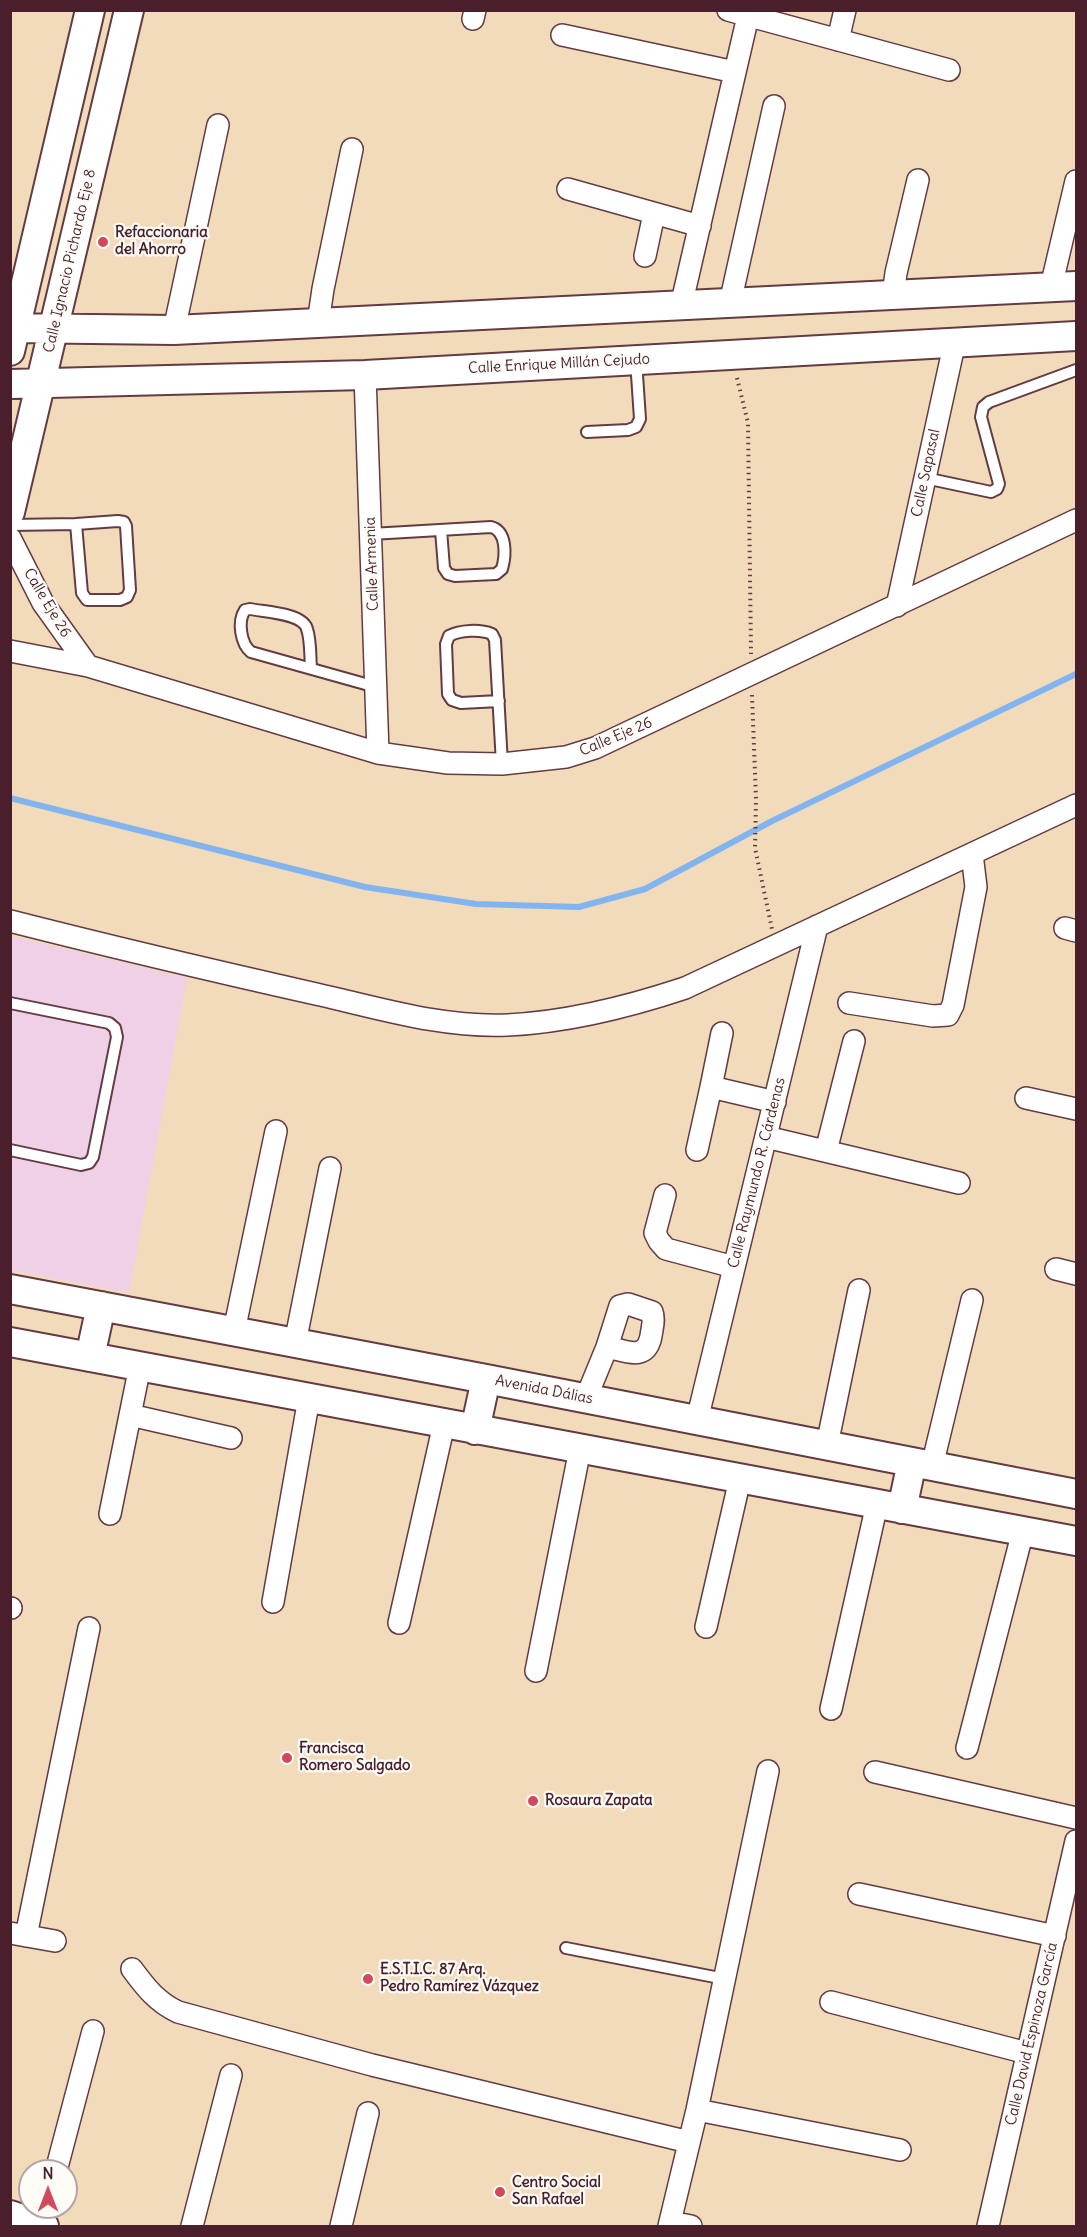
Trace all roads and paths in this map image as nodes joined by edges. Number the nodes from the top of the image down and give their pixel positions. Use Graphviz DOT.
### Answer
graph roads {
  1 [pos="90,10"];
  2 [pos="129,10"];
  3 [pos="845,10"];
  4 [pos="738,13"];
  5 [pos="562,35"];
  6 [pos="838,40"];
  7 [pos="949,70"];
  8 [pos="735,72"];
  9 [pos="774,106"];
  10 [pos="218,125"];
  11 [pos="352,149"];
  12 [pos="918,180"];
  13 [pos="1077,181"];
  14 [pos="568,189"];
  15 [pos="654,214"];
  16 [pos="700,226"];
  17 [pos="645,256"];
  18 [pos="1064,286"];
  19 [pos="893,295"];
  20 [pos="730,303"];
  21 [pos="681,306"];
  22 [pos="318,323"];
  23 [pos="54,329"];
  24 [pos="174,330"];
  25 [pos="12,336"];
  26 [pos="1077,336"];
  27 [pos="955,341"];
  28 [pos="730,354"];
  29 [pos="636,360"];
  30 [pos="1077,370"];
  31 [pos="365,375"];
  32 [pos="10,384"];
  33 [pos="41,384"];
  34 [pos="588,432"];
  35 [pos="925,478"];
  36 [pos="10,512"];
  37 [pos="1077,520"];
  38 [pos="76,524"];
  39 [pos="10,525"];
  40 [pos="441,530"];
  41 [pos="371,534"];
  42 [pos="10,538"];
  43 [pos="897,606"];
  44 [pos="10,651"];
  45 [pos="88,666"];
  46 [pos="311,668"];
  47 [pos="752,675"];
  48 [pos="376,687"];
  49 [pos="499,701"];
  50 [pos="378,753"];
  51 [pos="502,764"];
  52 [pos="1077,804"];
  53 [pos="972,854"];
  54 [pos="10,921"];
  55 [pos="818,926"];
  56 [pos="775,946"];
  57 [pos="10,1003"];
  58 [pos="849,1003"];
  59 [pos="722,1033"];
  60 [pos="854,1041"];
  61 [pos="711,1087"];
  62 [pos="1026,1098"];
  63 [pos="775,1102"];
  64 [pos="1077,1110"];
  65 [pos="276,1131"];
  66 [pos="766,1137"];
  67 [pos="10,1150"];
  68 [pos="697,1150"];
  69 [pos="826,1152"];
  70 [pos="330,1168"];
  71 [pos="959,1183"];
  72 [pos="665,1194"];
  73 [pos="734,1267"];
  74 [pos="1056,1269"];
  75 [pos="1077,1274"];
  76 [pos="10,1289"];
  77 [pos="860,1290"];
  78 [pos="972,1300"];
  79 [pos="101,1306"];
  80 [pos="234,1331"];
  81 [pos="10,1342"];
  82 [pos="295,1342"];
  83 [pos="607,1347"];
  84 [pos="90,1357"];
  85 [pos="140,1366"];
  86 [pos="486,1378"];
  87 [pos="309,1398"];
  88 [pos="586,1398"];
  89 [pos="130,1415"];
  90 [pos="697,1420"];
  91 [pos="444,1424"];
  92 [pos="475,1430"];
  93 [pos="231,1438"];
  94 [pos="827,1445"];
  95 [pos="580,1449"];
  96 [pos="922,1464"];
  97 [pos="740,1479"];
  98 [pos="1077,1494"];
  99 [pos="889,1506"];
  100 [pos="110,1514"];
  101 [pos="1023,1531"];
  102 [pos="1077,1541"];
  103 [pos="273,1602"];
  104 [pos="399,1623"];
  105 [pos="706,1627"];
  106 [pos="89,1628"];
  107 [pos="536,1671"];
  108 [pos="831,1709"];
  109 [pos="967,1748"];
  110 [pos="768,1771"];
  111 [pos="875,1772"];
  112 [pos="1077,1818"];
  113 [pos="1077,1841"];
  114 [pos="859,1894"];
  115 [pos="18,1934"];
  116 [pos="1055,1936"];
  117 [pos="55,1941"];
  118 [pos="566,1948"];
  119 [pos="132,1969"];
  120 [pos="725,1979"];
  121 [pos="831,2002"];
  122 [pos="93,2031"];
  123 [pos="1027,2054"];
  124 [pos="231,2075"];
  125 [pos="697,2110"];
  126 [pos="368,2113"];
  127 [pos="689,2142"];
  128 [pos="900,2150"];
  129 [pos="59,2159"];
  130 [pos="10,2215"];
  131 [pos="44,2220"];
  132 [pos="677,2225"];
  133 [pos="192,2226"];
  134 [pos="341,2226"];
  135 [pos="988,2226"];
  1 -- 25 [label="main road"];
  2 -- 23 [label="main road, Calle Ignacio Pichardo Eje 8"];
  3 -- 6 [label="street"];
  4 -- 6 [label="street"];
  4 -- 8 [label="street"];
  5 -- 8 [label="street"];
  6 -- 7 [label="street"];
  8 -- 16 [label="street"];
  9 -- 20 [label="street"];
  10 -- 24 [label="street"];
  11 -- 22 [label="street"];
  12 -- 19 [label="street"];
  13 -- 18 [label="street"];
  14 -- 15 [label="street"];
  15 -- 16 [label="street"];
  15 -- 17 [label="street"];
  16 -- 21 [label="street"];
  18 -- 19 [label="main road"];
  19 -- 20 [label="main road"];
  20 -- 21 [label="main road"];
  21 -- 22 [label="main road"];
  22 -- 24 [label="main road"];
  23 -- 24 [label="main road"];
  23 -- 25 [label="main road"];
  23 -- 33 [label="main road, Calle Ignacio Pichardo Eje 8"];
  26 -- 27 [label="main road, Calle Enrique Millán Cejudo"];
  27 -- 28 [label="main road, Calle Enrique Millán Cejudo"];
  27 -- 35 [label="street, Calle Sapasal"];
  28 -- 29 [label="main road, Calle Enrique Millán Cejudo"];
  28 -- 47 [label="path"];
  29 -- 31 [label="main road, Calle Enrique Millán Cejudo"];
  29 -- 34 [label="lane"];
  30 -- 35 [label="lane"];
  31 -- 33 [label="main road, Calle Enrique Millán Cejudo"];
  31 -- 41 [label="street, Calle Armenia"];
  32 -- 33 [label="main road, Calle Enrique Millán Cejudo"];
  33 -- 36 [label="main road, Calle Ignacio Pichardo Eje 8"];
  35 -- 43 [label="street, Calle Sapasal"];
  37 -- 43 [label="street, Calle Eje 26"];
  38 -- 38 [label="lane"];
  38 -- 39 [label="lane"];
  40 -- 40 [label="lane"];
  40 -- 41 [label="lane"];
  41 -- 48 [label="street, Calle Armenia"];
  42 -- 45 [label="street, Calle Eje 26"];
  43 -- 47 [label="street, Calle Eje 26"];
  44 -- 45 [label="street, Calle Eje 26"];
  45 -- 50 [label="street, Calle Eje 26"];
  46 -- 46 [label="lane"];
  46 -- 48 [label="lane"];
  47 -- 51 [label="street, Calle Eje 26"];
  47 -- 56 [label="path"];
  48 -- 50 [label="street, Calle Armenia"];
  49 -- 49 [label="lane"];
  49 -- 51 [label="lane"];
  50 -- 51 [label="street, Calle Eje 26"];
  52 -- 53 [label="street"];
  53 -- 55 [label="street"];
  53 -- 58 [label="street"];
  54 -- 56 [label="street"];
  55 -- 56 [label="street"];
  55 -- 63 [label="street, Calle Raymundo R. Cárdenas"];
  57 -- 67 [label="lane"];
  59 -- 61 [label="street"];
  60 -- 69 [label="street"];
  61 -- 63 [label="street"];
  61 -- 68 [label="street"];
  62 -- 64 [label="street"];
  63 -- 66 [label="street, Calle Raymundo R. Cárdenas"];
  65 -- 80 [label="street"];
  66 -- 69 [label="street"];
  66 -- 73 [label="street, Calle Raymundo R. Cárdenas"];
  69 -- 71 [label="street"];
  70 -- 82 [label="street"];
  72 -- 73 [label="street"];
  73 -- 90 [label="street, Calle Raymundo R. Cárdenas"];
  74 -- 75 [label="street"];
  76 -- 79 [label="main road, Avenida Dálias"];
  77 -- 94 [label="street"];
  78 -- 96 [label="street"];
  79 -- 80 [label="main road, Avenida Dálias"];
  79 -- 84 [label="main road"];
  80 -- 82 [label="main road, Avenida Dálias"];
  81 -- 84 [label="main road"];
  82 -- 86 [label="main road, Avenida Dálias"];
  83 -- 88 [label="street"];
  84 -- 85 [label="main road"];
  85 -- 87 [label="main road"];
  85 -- 89 [label="street"];
  86 -- 88 [label="main road, Avenida Dálias"];
  86 -- 92 [label="main road"];
  87 -- 91 [label="main road"];
  87 -- 103 [label="street"];
  88 -- 90 [label="main road, Avenida Dálias"];
  89 -- 93 [label="street"];
  89 -- 100 [label="street"];
  90 -- 94 [label="main road, Avenida Dálias"];
  91 -- 92 [label="main road"];
  91 -- 104 [label="street"];
  92 -- 95 [label="main road"];
  94 -- 96 [label="main road, Avenida Dálias"];
  95 -- 97 [label="main road"];
  95 -- 107 [label="street"];
  96 -- 98 [label="main road, Avenida Dálias"];
  96 -- 99 [label="main road"];
  97 -- 99 [label="main road"];
  97 -- 105 [label="street"];
  99 -- 101 [label="main road"];
  99 -- 108 [label="street"];
  101 -- 102 [label="main road"];
  101 -- 109 [label="street"];
  106 -- 115 [label="street"];
  110 -- 120 [label="street"];
  111 -- 112 [label="street"];
  113 -- 116 [label="street, Calle David Espinoza García"];
  114 -- 116 [label="street"];
  115 -- 117 [label="street"];
  116 -- 123 [label="street, Calle David Espinoza García"];
  118 -- 120 [label="lane"];
  119 -- 127 [label="street"];
  120 -- 125 [label="street"];
  121 -- 123 [label="street"];
  122 -- 129 [label="street"];
  123 -- 135 [label="street, Calle David Espinoza García"];
  124 -- 133 [label="street"];
  125 -- 127 [label="street"];
  125 -- 128 [label="street"];
  126 -- 134 [label="street"];
  127 -- 132 [label="street"];
  130 -- 131 [label="main road"];
}
